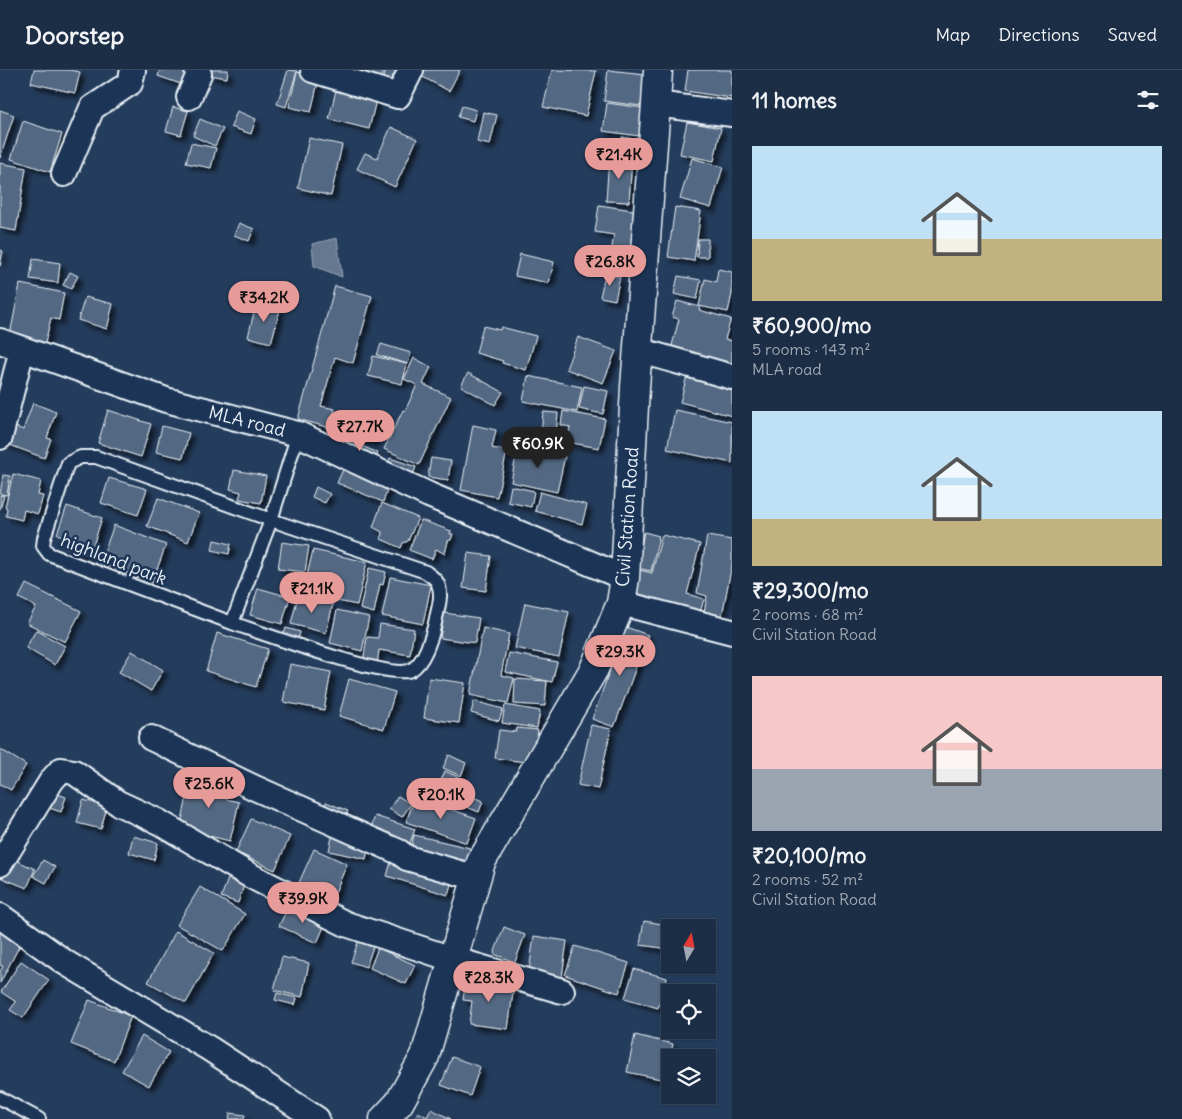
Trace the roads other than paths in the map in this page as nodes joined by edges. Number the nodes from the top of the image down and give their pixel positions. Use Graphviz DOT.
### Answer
graph roads {
  1 [pos="134,70"];
  2 [pos="197,70"];
  3 [pos="313,70"];
  4 [pos="411,70"];
  5 [pos="653,72"];
  6 [pos="189,97"];
  7 [pos="656,104"];
  8 [pos="732,114"];
  9 [pos="64,174"];
  10 [pos="0,341"];
  11 [pos="22,349"];
  12 [pos="638,350"];
  13 [pos="732,377"];
  14 [pos="298,434"];
  15 [pos="0,446"];
  16 [pos="271,520"];
  17 [pos="623,590"];
  18 [pos="232,623"];
  19 [pos="732,632"];
  20 [pos="151,738"];
  21 [pos="0,864"];
  22 [pos="477,878"];
  23 [pos="0,916"];
  24 [pos="452,959"];
  25 [pos="562,991"];
  26 [pos="0,1098"];
  27 [pos="39,1119"];
  28 [pos="317,1119"];
  29 [pos="384,1119"];
  1 -- 9 [label="street"];
  2 -- 6 [label="street"];
  3 -- 4 [label="street"];
  5 -- 7 [label="main road, Civil Station Road"];
  7 -- 8 [label="street"];
  7 -- 12 [label="main road, Civil Station Road"];
  10 -- 11 [label="street, MLA road"];
  11 -- 14 [label="street, MLA road"];
  11 -- 15 [label="street"];
  12 -- 13 [label="street"];
  12 -- 17 [label="main road, Civil Station Road"];
  14 -- 16 [label="lane"];
  14 -- 17 [label="street, MLA road"];
  16 -- 18 [label="lane"];
  16 -- 18 [label="lane, highland park"];
  16 -- 18 [label="lane, highland park"];
  17 -- 19 [label="street, MLA road"];
  17 -- 22 [label="main road, Civil Station Road"];
  20 -- 22 [label="street"];
  21 -- 24 [label="street"];
  22 -- 24 [label="main road, Civil Station Road"];
  23 -- 28 [label="street"];
  24 -- 25 [label="street"];
  24 -- 29 [label="main road, Civil Station Road"];
  26 -- 27 [label="lane"];
}
